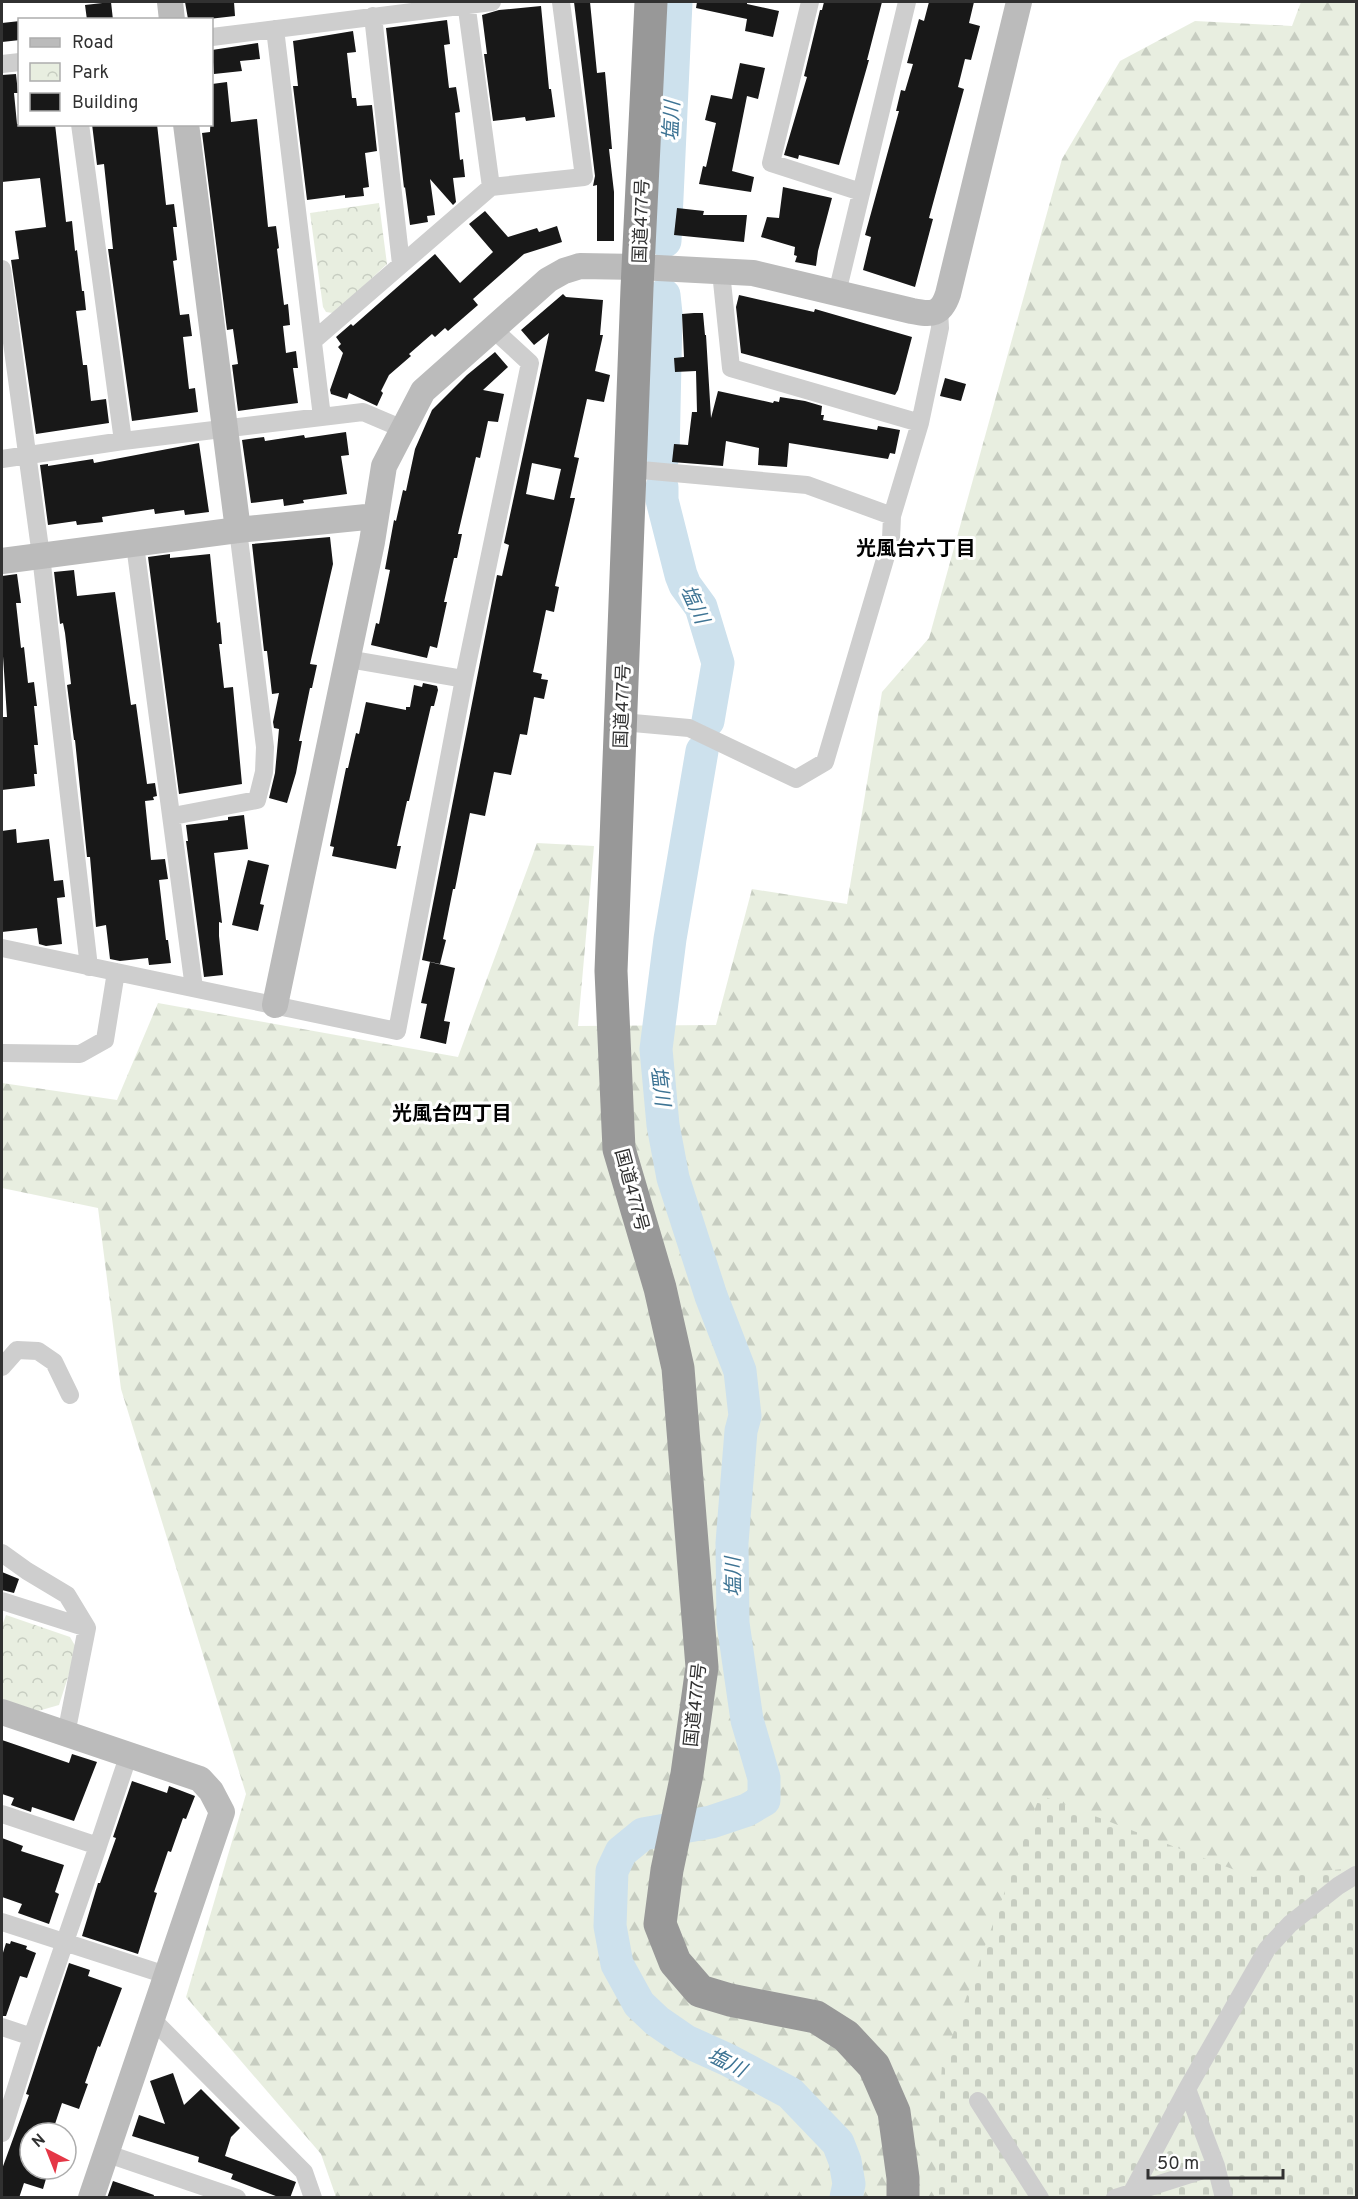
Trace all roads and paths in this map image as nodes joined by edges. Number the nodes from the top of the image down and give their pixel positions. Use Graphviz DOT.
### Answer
graph roads {
  1 [pos="170,2"];
  2 [pos="492,2"];
  3 [pos="561,2"];
  4 [pos="651,2"];
  5 [pos="810,2"];
  6 [pos="907,2"];
  7 [pos="1018,2"];
  8 [pos="466,3"];
  9 [pos="373,16"];
  10 [pos="172,18"];
  11 [pos="275,29"];
  12 [pos="213,37"];
  13 [pos="18,62"];
  14 [pos="2,64"];
  15 [pos="80,126"];
  16 [pos="186,126"];
  17 [pos="491,187"];
  18 [pos="861,192"];
  19 [pos="401,264"];
  20 [pos="639,267"];
  21 [pos="2,269"];
  22 [pos="720,272"];
  23 [pos="837,293"];
  24 [pos="939,310"];
  25 [pos="494,329"];
  26 [pos="313,341"];
  27 [pos="322,417"];
  28 [pos="920,423"];
  29 [pos="225,428"];
  30 [pos="403,429"];
  31 [pos="123,441"];
  32 [pos="26,456"];
  33 [pos="2,459"];
  34 [pos="630,468"];
  35 [pos="376,516"];
  36 [pos="892,516"];
  37 [pos="238,530"];
  38 [pos="135,544"];
  39 [pos="41,556"];
  40 [pos="2,561"];
  41 [pos="348,659"];
  42 [pos="464,679"];
  43 [pos="622,722"];
  44 [pos="173,816"];
  45 [pos="2,948"];
  46 [pos="89,966"];
  47 [pos="116,972"];
  48 [pos="194,988"];
  49 [pos="276,1005"];
  50 [pos="2,1053"];
  51 [pos="2,1367"];
  52 [pos="70,1395"];
  53 [pos="2,1553"];
  54 [pos="2,1601"];
  55 [pos="87,1628"];
  56 [pos="2,1712"];
  57 [pos="64,1733"];
  58 [pos="129,1754"];
  59 [pos="2,1814"];
  60 [pos="98,1846"];
  61 [pos="1356,1875"];
  62 [pos="2,1922"];
  63 [pos="65,1944"];
  64 [pos="166,1975"];
  65 [pos="151,2018"];
  66 [pos="2,2027"];
  67 [pos="32,2037"];
  68 [pos="1187,2089"];
  69 [pos="978,2101"];
  70 [pos="2,2130"];
  71 [pos="108,2154"];
  72 [pos="1216,2166"];
  73 [pos="1123,2195"];
  74 [pos="92,2198"];
  75 [pos="237,2198"];
  76 [pos="314,2198"];
  77 [pos="903,2198"];
  78 [pos="1040,2198"];
  79 [pos="1224,2198"];
  1 -- 10 [label="street"];
  2 -- 8 [label="street"];
  3 -- 17 [label="street"];
  4 -- 20 [label="highway, 国道477号"];
  5 -- 18 [label="street"];
  6 -- 18 [label="street"];
  7 -- 24 [label="street"];
  8 -- 9 [label="street"];
  8 -- 17 [label="street"];
  9 -- 11 [label="street"];
  9 -- 19 [label="street"];
  11 -- 12 [label="street"];
  11 -- 26 [label="street"];
  13 -- 14 [label="street"];
  15 -- 31 [label="street"];
  16 -- 29 [label="street"];
  17 -- 19 [label="street"];
  18 -- 23 [label="street"];
  19 -- 26 [label="street"];
  20 -- 22 [label="street"];
  20 -- 25 [label="street"];
  20 -- 34 [label="highway, 国道477号"];
  21 -- 32 [label="street"];
  22 -- 23 [label="street"];
  22 -- 28 [label="street"];
  23 -- 24 [label="street"];
  24 -- 28 [label="street"];
  25 -- 30 [label="street"];
  25 -- 42 [label="street"];
  26 -- 27 [label="street"];
  27 -- 29 [label="street"];
  27 -- 30 [label="street"];
  28 -- 36 [label="street"];
  29 -- 31 [label="street"];
  29 -- 37 [label="street"];
  30 -- 35 [label="street"];
  31 -- 32 [label="street"];
  32 -- 33 [label="street"];
  32 -- 39 [label="street"];
  34 -- 36 [label="street"];
  34 -- 43 [label="highway, 国道477号"];
  35 -- 37 [label="street"];
  35 -- 41 [label="street"];
  36 -- 43 [label="street"];
  37 -- 38 [label="street"];
  37 -- 44 [label="street"];
  38 -- 39 [label="street"];
  38 -- 44 [label="street"];
  39 -- 40 [label="street"];
  39 -- 46 [label="street"];
  41 -- 42 [label="street"];
  41 -- 49 [label="street"];
  42 -- 49 [label="street"];
  43 -- 77 [label="highway, 国道477号"];
  44 -- 48 [label="street"];
  45 -- 46 [label="street"];
  46 -- 47 [label="street"];
  47 -- 48 [label="street"];
  47 -- 50 [label="street"];
  48 -- 49 [label="street"];
  51 -- 52 [label="street"];
  53 -- 55 [label="street"];
  54 -- 55 [label="street"];
  55 -- 57 [label="street"];
  56 -- 57 [label="street"];
  57 -- 58 [label="street"];
  58 -- 60 [label="street"];
  58 -- 64 [label="street"];
  59 -- 60 [label="street"];
  60 -- 63 [label="street"];
  61 -- 68 [label="street"];
  62 -- 63 [label="street"];
  63 -- 64 [label="street"];
  63 -- 67 [label="street"];
  64 -- 65 [label="street"];
  65 -- 71 [label="street"];
  65 -- 76 [label="street"];
  66 -- 67 [label="street"];
  67 -- 70 [label="street"];
  68 -- 72 [label="street"];
  68 -- 73 [label="street"];
  69 -- 78 [label="street"];
  71 -- 74 [label="street"];
  71 -- 75 [label="street"];
  72 -- 73 [label="street"];
  72 -- 79 [label="street"];
}
